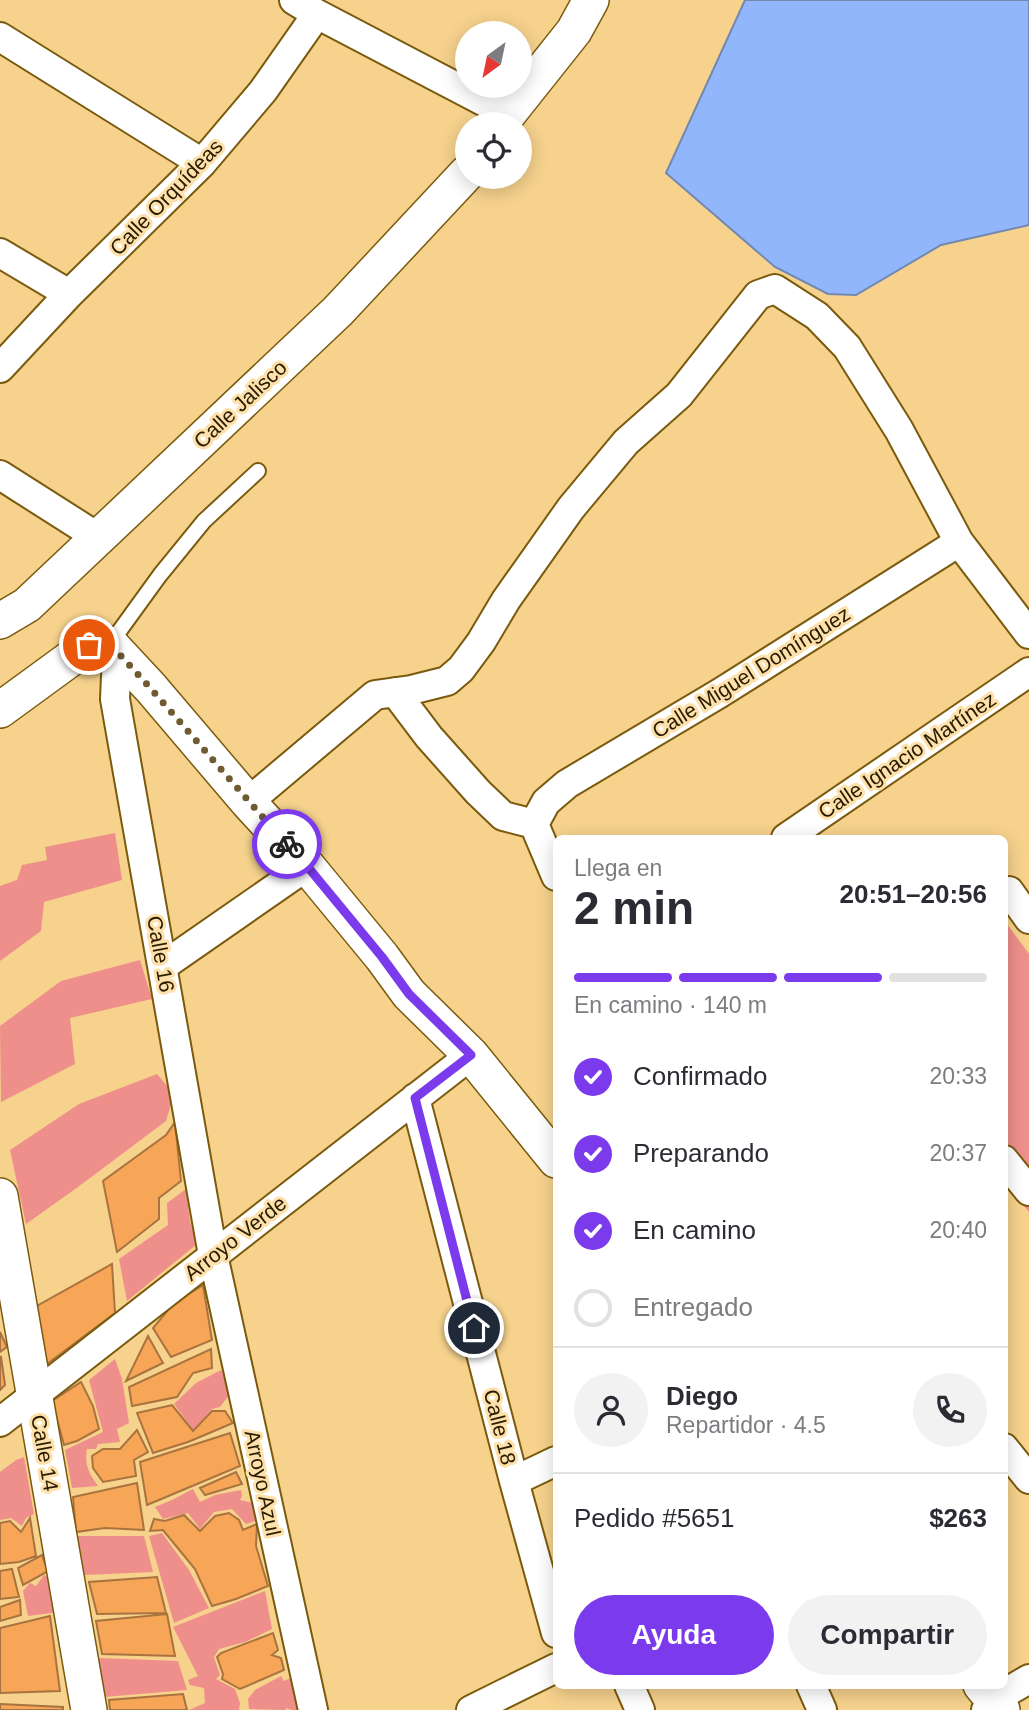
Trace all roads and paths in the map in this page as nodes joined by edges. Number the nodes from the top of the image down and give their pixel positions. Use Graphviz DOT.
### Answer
graph roads {
  1 [pos="592,0"];
  2 [pos="306,7"];
  3 [pos="0,37"];
  4 [pos="493,112"];
  5 [pos="510,112"];
  6 [pos="202,163"];
  7 [pos="455,186"];
  8 [pos="0,253"];
  9 [pos="69,295"];
  10 [pos="0,368"];
  11 [pos="258,471"];
  12 [pos="0,475"];
  13 [pos="99,538"];
  14 [pos="959,542"];
  15 [pos="0,621"];
  16 [pos="1029,634"];
  17 [pos="109,646"];
  18 [pos="1029,672"];
  19 [pos="395,692"];
  20 [pos="0,710"];
  21 [pos="248,802"];
  22 [pos="534,824"];
  23 [pos="790,835"];
  24 [pos="307,866"];
  25 [pos="553,869"];
  26 [pos="1014,888"];
  27 [pos="1029,919"];
  28 [pos="163,966"];
  29 [pos="471,1055"];
  30 [pos="415,1098"];
  31 [pos="553,1156"];
  32 [pos="1008,1165"];
  33 [pos="1029,1191"];
  34 [pos="0,1195"];
  35 [pos="213,1255"];
  36 [pos="35,1393"];
  37 [pos="0,1422"];
  38 [pos="1008,1453"];
  39 [pos="553,1462"];
  40 [pos="1029,1479"];
  41 [pos="514,1481"];
  42 [pos="553,1622"];
  43 [pos="553,1669"];
  44 [pos="1029,1679"];
  45 [pos="631,1689"];
  46 [pos="813,1689"];
  47 [pos="990,1701"];
  48 [pos="89,1710"];
  49 [pos="313,1710"];
  50 [pos="471,1710"];
  51 [pos="640,1710"];
  52 [pos="822,1710"];
  1 -- 5 [label="street"];
  2 -- 4 [label="street"];
  2 -- 6 [label="street, Calle Orquídeas"];
  3 -- 6 [label="street"];
  6 -- 9 [label="street, Calle Orquídeas"];
  7 -- 13 [label="street, Calle Jalisco"];
  8 -- 9 [label="street"];
  9 -- 10 [label="street, Calle Orquídeas"];
  11 -- 17 [label="lane"];
  12 -- 13 [label="street"];
  13 -- 15 [label="street, Calle Jalisco"];
  14 -- 16 [label="street"];
  14 -- 19 [label="street"];
  14 -- 22 [label="street, Calle Miguel Domínguez"];
  17 -- 20 [label="street"];
  17 -- 21 [label="street"];
  17 -- 28 [label="street, Calle 16"];
  18 -- 23 [label="street, Calle Ignacio Martínez"];
  19 -- 21 [label="street"];
  19 -- 22 [label="street"];
  21 -- 24 [label="street"];
  22 -- 25 [label="street"];
  24 -- 28 [label="street"];
  24 -- 29 [label="street"];
  26 -- 27 [label="street"];
  28 -- 35 [label="street, Calle 16"];
  29 -- 30 [label="street, Arroyo Verde"];
  29 -- 31 [label="street"];
  30 -- 35 [label="street, Arroyo Verde"];
  30 -- 41 [label="street, Calle 18"];
  32 -- 33 [label="street"];
  34 -- 36 [label="street, Calle 14"];
  35 -- 36 [label="street, Arroyo Verde"];
  35 -- 49 [label="street, Arroyo Azul"];
  36 -- 37 [label="street, Arroyo Verde"];
  36 -- 48 [label="street, Calle 14"];
  38 -- 40 [label="street"];
  39 -- 41 [label="street"];
  41 -- 42 [label="street, Calle 18"];
  43 -- 50 [label="street"];
  44 -- 47 [label="street"];
  45 -- 51 [label="street"];
  46 -- 52 [label="street"];
}
